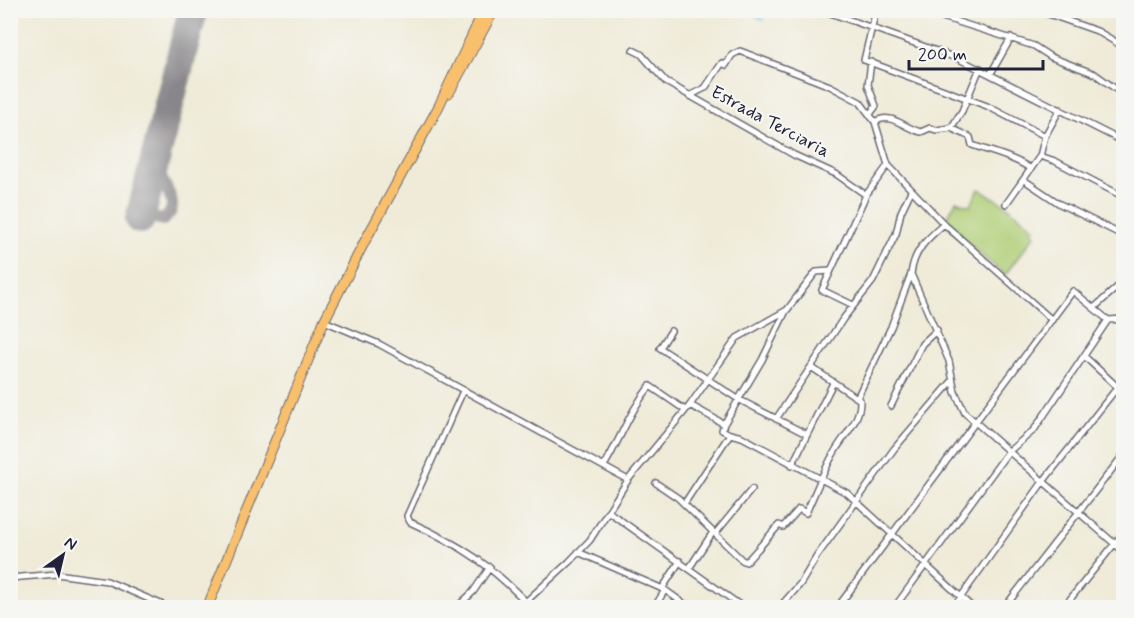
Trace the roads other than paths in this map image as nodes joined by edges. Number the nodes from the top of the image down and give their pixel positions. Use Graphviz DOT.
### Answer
graph roads {
  1 [pos="484,10"];
  2 [pos="494,10"];
  3 [pos="822,10"];
  4 [pos="876,10"];
  5 [pos="920,10"];
  6 [pos="1037,10"];
  7 [pos="872,29"];
  8 [pos="1011,38"];
  9 [pos="1124,47"];
  10 [pos="633,50"];
  11 [pos="871,62"];
  12 [pos="980,68"];
  13 [pos="991,73"];
  14 [pos="1124,95"];
  15 [pos="689,96"];
  16 [pos="967,98"];
  17 [pos="438,108"];
  18 [pos="1060,109"];
  19 [pos="870,114"];
  20 [pos="875,122"];
  21 [pos="951,128"];
  22 [pos="1045,136"];
  23 [pos="1124,142"];
  24 [pos="1040,156"];
  25 [pos="888,165"];
  26 [pos="1031,169"];
  27 [pos="1024,180"];
  28 [pos="911,191"];
  29 [pos="866,195"];
  30 [pos="1124,197"];
  31 [pos="1006,204"];
  32 [pos="944,224"];
  33 [pos="1124,237"];
  34 [pos="830,271"];
  35 [pos="911,274"];
  36 [pos="1124,281"];
  37 [pos="853,305"];
  38 [pos="1095,307"];
  39 [pos="787,310"];
  40 [pos="1124,318"];
  41 [pos="1053,320"];
  42 [pos="1108,320"];
  43 [pos="324,321"];
  44 [pos="937,330"];
  45 [pos="671,331"];
  46 [pos="1084,356"];
  47 [pos="811,367"];
  48 [pos="1124,379"];
  49 [pos="708,380"];
  50 [pos="952,381"];
  51 [pos="833,383"];
  52 [pos="1116,387"];
  53 [pos="464,391"];
  54 [pos="1124,393"];
  55 [pos="857,398"];
  56 [pos="738,399"];
  57 [pos="891,406"];
  58 [pos="688,407"];
  59 [pos="776,419"];
  60 [pos="974,421"];
  61 [pos="724,424"];
  62 [pos="730,434"];
  63 [pos="806,434"];
  64 [pos="1008,452"];
  65 [pos="1124,454"];
  66 [pos="792,465"];
  67 [pos="604,466"];
  68 [pos="628,480"];
  69 [pos="821,480"];
  70 [pos="656,483"];
  71 [pos="1042,483"];
  72 [pos="752,489"];
  73 [pos="857,502"];
  74 [pos="684,504"];
  75 [pos="609,512"];
  76 [pos="1077,513"];
  77 [pos="1124,532"];
  78 [pos="714,533"];
  79 [pos="893,533"];
  80 [pos="1114,544"];
  81 [pos="580,550"];
  82 [pos="1124,552"];
  83 [pos="680,561"];
  84 [pos="926,563"];
  85 [pos="490,567"];
  86 [pos="690,567"];
  87 [pos="10,578"];
  88 [pos="664,590"];
  89 [pos="961,596"];
  90 [pos="526,601"];
  91 [pos="208,607"];
  92 [pos="1005,607"];
  93 [pos="170,608"];
  94 [pos="456,608"];
  95 [pos="519,608"];
  96 [pos="532,608"];
  97 [pos="654,608"];
  98 [pos="690,608"];
  99 [pos="744,608"];
  100 [pos="780,608"];
  101 [pos="837,608"];
  102 [pos="894,608"];
  103 [pos="953,608"];
  104 [pos="973,608"];
  105 [pos="1063,608"];
  1 -- 17 [label="highway"];
  2 -- 17 [label="highway"];
  3 -- 7 [label="street"];
  4 -- 7 [label="street"];
  5 -- 8 [label="street"];
  6 -- 9 [label="street"];
  7 -- 11 [label="street"];
  7 -- 12 [label="street"];
  8 -- 13 [label="street"];
  8 -- 14 [label="street"];
  10 -- 15 [label="street, Estrada Terciaria"];
  11 -- 16 [label="street"];
  11 -- 19 [label="street"];
  12 -- 13 [label="street"];
  12 -- 16 [label="street"];
  13 -- 18 [label="street"];
  15 -- 19 [label="street"];
  15 -- 29 [label="street, Estrada Terciaria"];
  16 -- 21 [label="street"];
  16 -- 22 [label="street"];
  17 -- 43 [label="highway"];
  18 -- 22 [label="street"];
  18 -- 23 [label="street"];
  19 -- 20 [label="street"];
  20 -- 21 [label="street"];
  20 -- 25 [label="street"];
  21 -- 26 [label="street"];
  22 -- 24 [label="street"];
  24 -- 26 [label="street"];
  24 -- 30 [label="street"];
  25 -- 28 [label="street"];
  25 -- 29 [label="street"];
  26 -- 27 [label="street"];
  27 -- 31 [label="street"];
  27 -- 33 [label="street"];
  28 -- 32 [label="street"];
  28 -- 37 [label="street"];
  29 -- 34 [label="street"];
  32 -- 35 [label="street"];
  32 -- 41 [label="street"];
  34 -- 37 [label="street"];
  34 -- 39 [label="street"];
  35 -- 44 [label="street"];
  35 -- 55 [label="street"];
  36 -- 38 [label="street"];
  37 -- 47 [label="street"];
  38 -- 41 [label="street"];
  38 -- 42 [label="street"];
  39 -- 49 [label="street"];
  39 -- 56 [label="street"];
  40 -- 42 [label="street"];
  41 -- 60 [label="street"];
  42 -- 46 [label="street"];
  43 -- 53 [label="street"];
  43 -- 91 [label="highway"];
  44 -- 50 [label="street"];
  44 -- 57 [label="street"];
  45 -- 49 [label="street"];
  46 -- 52 [label="street"];
  46 -- 64 [label="street"];
  47 -- 51 [label="street"];
  47 -- 59 [label="street"];
  48 -- 52 [label="street"];
  49 -- 56 [label="street"];
  49 -- 58 [label="street"];
  50 -- 60 [label="street"];
  50 -- 73 [label="street"];
  51 -- 55 [label="street"];
  51 -- 63 [label="street"];
  52 -- 54 [label="street"];
  52 -- 71 [label="street"];
  53 -- 67 [label="street"];
  53 -- 85 [label="street"];
  55 -- 69 [label="street"];
  56 -- 59 [label="street"];
  56 -- 61 [label="street"];
  58 -- 61 [label="street"];
  58 -- 67 [label="street"];
  58 -- 68 [label="street"];
  59 -- 63 [label="street"];
  60 -- 64 [label="street"];
  60 -- 79 [label="street"];
  61 -- 62 [label="street"];
  62 -- 66 [label="street"];
  62 -- 74 [label="street"];
  63 -- 66 [label="street"];
  64 -- 71 [label="street"];
  64 -- 84 [label="street"];
  65 -- 76 [label="street"];
  66 -- 69 [label="street"];
  67 -- 68 [label="street"];
  68 -- 75 [label="street"];
  69 -- 73 [label="street"];
  69 -- 78 [label="street"];
  70 -- 74 [label="street"];
  71 -- 76 [label="street"];
  71 -- 89 [label="street"];
  72 -- 78 [label="street"];
  73 -- 79 [label="street"];
  73 -- 100 [label="street"];
  74 -- 78 [label="street"];
  75 -- 81 [label="street"];
  75 -- 83 [label="street"];
  76 -- 80 [label="street"];
  76 -- 92 [label="street"];
  77 -- 80 [label="street"];
  78 -- 86 [label="street"];
  79 -- 84 [label="street"];
  79 -- 101 [label="street"];
  80 -- 82 [label="street"];
  80 -- 105 [label="street"];
  81 -- 88 [label="street"];
  81 -- 90 [label="street"];
  83 -- 86 [label="street"];
  83 -- 88 [label="street"];
  84 -- 89 [label="street"];
  84 -- 102 [label="street"];
  85 -- 90 [label="street"];
  85 -- 94 [label="street"];
  86 -- 99 [label="street"];
  87 -- 93 [label="street"];
  88 -- 97 [label="street"];
  88 -- 98 [label="street"];
  89 -- 103 [label="street"];
  89 -- 104 [label="street"];
  90 -- 95 [label="street"];
  90 -- 96 [label="street"];
}
